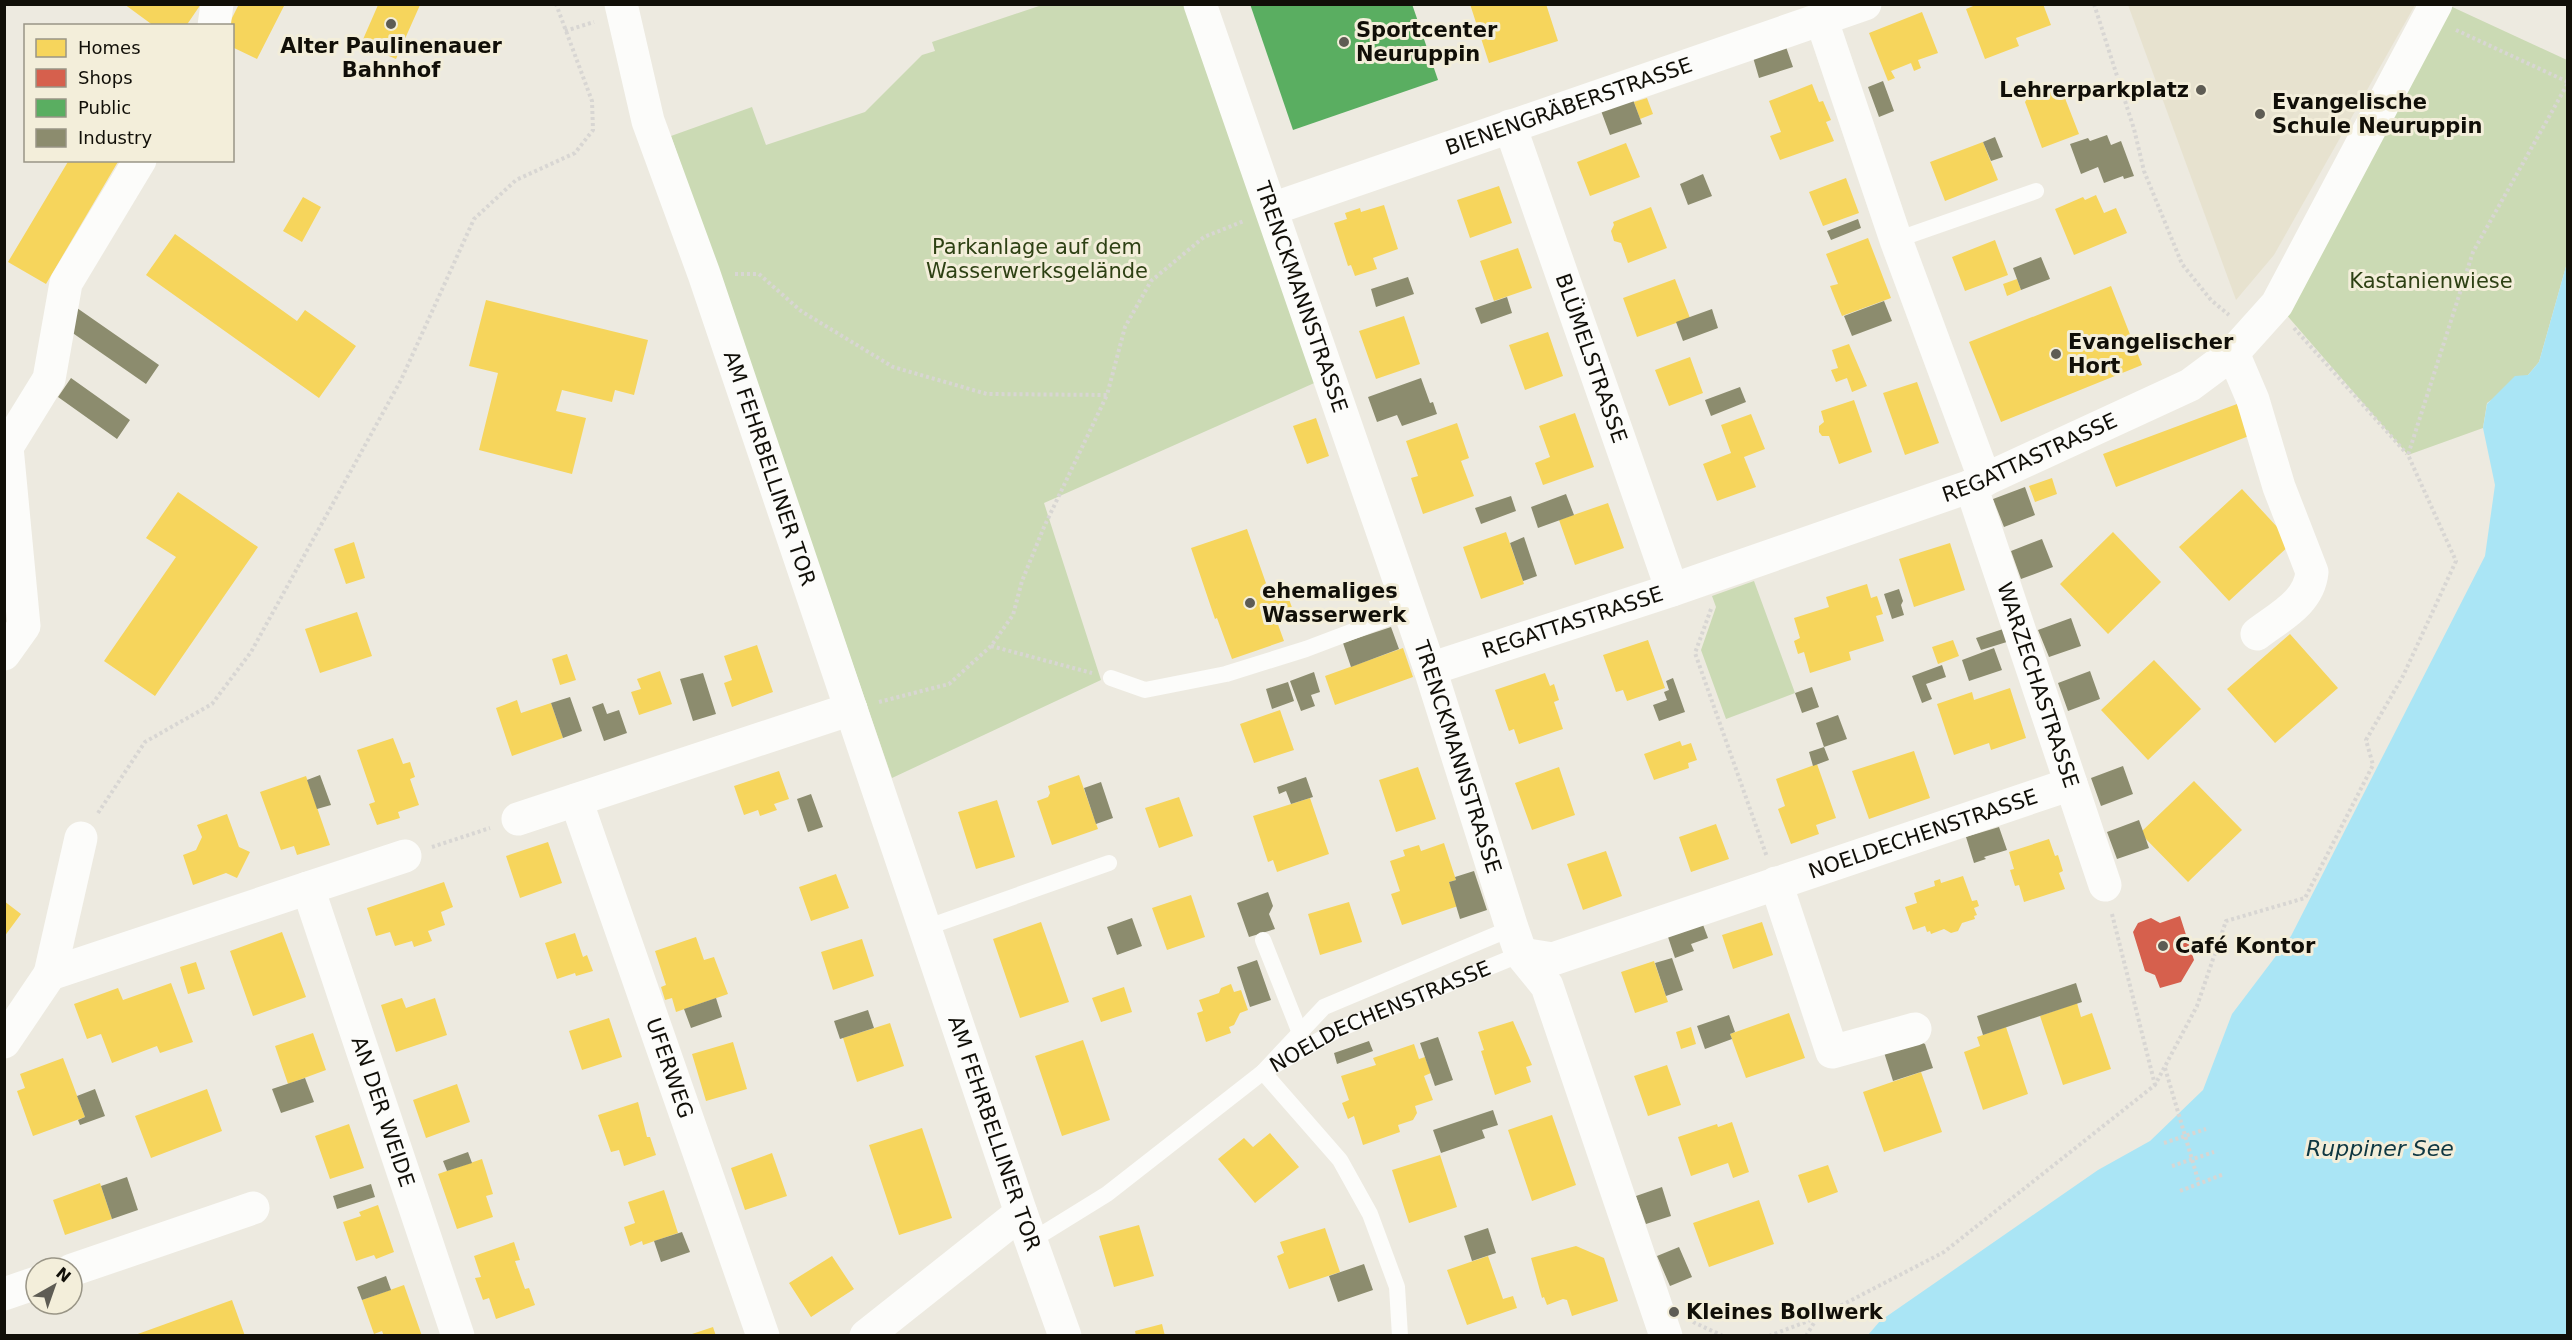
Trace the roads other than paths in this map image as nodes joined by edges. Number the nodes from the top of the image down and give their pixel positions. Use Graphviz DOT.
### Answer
graph roads {
  1 [pos="217,4"];
  2 [pos="621,4"];
  3 [pos="1200,4"];
  4 [pos="1864,4"];
  5 [pos="2432,11"];
  6 [pos="1822,21"];
  7 [pos="214,24"];
  8 [pos="1510,126"];
  9 [pos="139,162"];
  10 [pos="2036,191"];
  11 [pos="1272,209"];
  12 [pos="1896,240"];
  13 [pos="2242,343"];
  14 [pos="6,446"];
  15 [pos="1978,483"];
  16 [pos="1672,590"];
  17 [pos="1408,610"];
  18 [pos="2257,634"];
  19 [pos="4,654"];
  20 [pos="1430,669"];
  21 [pos="1111,678"];
  22 [pos="851,709"];
  23 [pos="2071,784"];
  24 [pos="576,800"];
  25 [pos="518,819"];
  26 [pos="81,838"];
  27 [pos="405,856"];
  28 [pos="1109,863"];
  29 [pos="1776,883"];
  30 [pos="2105,885"];
  31 [pos="308,888"];
  32 [pos="926,928"];
  33 [pos="1263,939"];
  34 [pos="1517,941"];
  35 [pos="50,974"];
  36 [pos="1915,1029"];
  37 [pos="1300,1033"];
  38 [pos="4,1042"];
  39 [pos="1263,1072"];
  40 [pos="253,1208"];
  41 [pos="1026,1227"];
  42 [pos="84,1266"];
  43 [pos="24,1287"];
  44 [pos="4,1294"];
  45 [pos="458,1335"];
  46 [pos="763,1335"];
  47 [pos="866,1335"];
  48 [pos="1065,1335"];
  49 [pos="1400,1335"];
  50 [pos="1666,1335"];
  1 -- 7 [label="street"];
  2 -- 22 [label="street, AM FEHRBELLINER TOR"];
  3 -- 11 [label="street, TRENCKMANNSTRASSE"];
  4 -- 6 [label="street, BIENENGRÄBERSTRASSE"];
  5 -- 13 [label="street, REGATTASTRASSE"];
  6 -- 8 [label="street, BIENENGRÄBERSTRASSE"];
  6 -- 12 [label="street, WARZECHASTRASSE"];
  8 -- 11 [label="street, BIENENGRÄBERSTRASSE"];
  8 -- 16 [label="street, BLÜMELSTRASSE"];
  9 -- 14 [label="street"];
  10 -- 12 [label="lane"];
  11 -- 17 [label="street, TRENCKMANNSTRASSE"];
  12 -- 15 [label="street, WARZECHASTRASSE"];
  13 -- 15 [label="street, REGATTASTRASSE"];
  13 -- 18 [label="street"];
  14 -- 19 [label="street"];
  15 -- 16 [label="street, REGATTASTRASSE"];
  15 -- 23 [label="street, WARZECHASTRASSE"];
  16 -- 20 [label="street, REGATTASTRASSE"];
  17 -- 20 [label="street, TRENCKMANNSTRASSE"];
  17 -- 21 [label="lane"];
  20 -- 34 [label="street, TRENCKMANNSTRASSE"];
  22 -- 24 [label="street"];
  22 -- 32 [label="street, AM FEHRBELLINER TOR"];
  23 -- 29 [label="street, NOELDECHENSTRASSE"];
  23 -- 30 [label="street, WARZECHASTRASSE"];
  24 -- 25 [label="street"];
  24 -- 46 [label="street, UFERWEG"];
  26 -- 35 [label="street"];
  27 -- 31 [label="street"];
  28 -- 32 [label="lane"];
  29 -- 34 [label="street, NOELDECHENSTRASSE"];
  29 -- 36 [label="street"];
  31 -- 35 [label="street"];
  31 -- 45 [label="street, AN DER WEIDE"];
  32 -- 41 [label="street, AM FEHRBELLINER TOR"];
  33 -- 37 [label="lane"];
  34 -- 37 [label="lane, NOELDECHENSTRASSE"];
  34 -- 39 [label="lane, NOELDECHENSTRASSE"];
  34 -- 50 [label="street, TRENCKMANNSTRASSE"];
  35 -- 38 [label="street"];
  37 -- 39 [label="lane, NOELDECHENSTRASSE"];
  39 -- 41 [label="lane"];
  39 -- 49 [label="lane"];
  40 -- 42 [label="street"];
  41 -- 47 [label="street"];
  41 -- 48 [label="street, AM FEHRBELLINER TOR"];
  43 -- 44 [label="street"];
}
